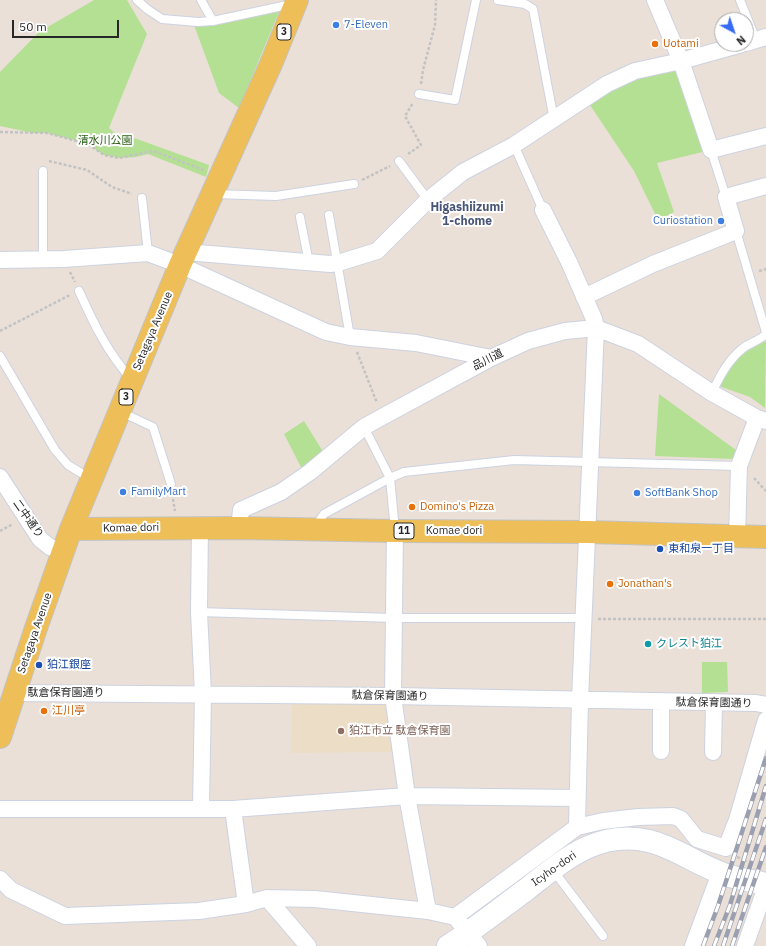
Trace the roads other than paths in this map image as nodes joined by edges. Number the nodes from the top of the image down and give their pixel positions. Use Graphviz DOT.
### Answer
graph roads {
  1 [pos="136,0"];
  2 [pos="201,0"];
  3 [pos="476,0"];
  4 [pos="498,0"];
  5 [pos="655,0"];
  6 [pos="740,0"];
  7 [pos="297,1"];
  8 [pos="744,12"];
  9 [pos="213,21"];
  10 [pos="714,52"];
  11 [pos="681,61"];
  12 [pos="419,94"];
  13 [pos="554,120"];
  14 [pos="766,136"];
  15 [pos="514,145"];
  16 [pos="711,150"];
  17 [pos="399,161"];
  18 [pos="43,171"];
  19 [pos="354,184"];
  20 [pos="216,185"];
  21 [pos="766,186"];
  22 [pos="726,197"];
  23 [pos="142,198"];
  24 [pos="428,200"];
  25 [pos="543,210"];
  26 [pos="329,215"];
  27 [pos="300,217"];
  28 [pos="736,231"];
  29 [pos="148,253"];
  30 [pos="43,259"];
  31 [pos="183,259"];
  32 [pos="0,260"];
  33 [pos="309,263"];
  34 [pos="338,263"];
  35 [pos="79,290"];
  36 [pos="584,297"];
  37 [pos="596,328"];
  38 [pos="766,333"];
  39 [pos="350,337"];
  40 [pos="0,356"];
  41 [pos="491,358"];
  42 [pos="132,380"];
  43 [pos="712,393"];
  44 [pos="120,411"];
  45 [pos="762,420"];
  46 [pos="364,427"];
  47 [pos="591,462"];
  48 [pos="739,466"];
  49 [pos="0,477"];
  50 [pos="390,478"];
  51 [pos="91,479"];
  52 [pos="171,484"];
  53 [pos="200,527"];
  54 [pos="239,528"];
  55 [pos="71,529"];
  56 [pos="313,529"];
  57 [pos="395,531"];
  58 [pos="588,532"];
  59 [pos="737,537"];
  60 [pos="766,537"];
  61 [pos="63,552"];
  62 [pos="199,612"];
  63 [pos="394,618"];
  64 [pos="584,618"];
  65 [pos="11,692"];
  66 [pos="203,694"];
  67 [pos="393,696"];
  68 [pos="580,700"];
  69 [pos="661,701"];
  70 [pos="714,702"];
  71 [pos="766,705"];
  72 [pos="766,720"];
  73 [pos="0,737"];
  74 [pos="661,751"];
  75 [pos="713,752"];
  76 [pos="407,796"];
  77 [pos="577,798"];
  78 [pos="201,808"];
  79 [pos="0,809"];
  80 [pos="233,809"];
  81 [pos="577,827"];
  82 [pos="553,869"];
  83 [pos="720,873"];
  84 [pos="0,879"];
  85 [pos="766,885"];
  86 [pos="267,898"];
  87 [pos="246,904"];
  88 [pos="428,911"];
  89 [pos="468,932"];
  90 [pos="603,936"];
  91 [pos="308,946"];
  92 [pos="448,946"];
  93 [pos="693,946"];
  94 [pos="745,946"];
  1 -- 9 [label="lane"];
  2 -- 9 [label="lane"];
  3 -- 12 [label="lane"];
  4 -- 13 [label="lane"];
  5 -- 11 [label="street"];
  6 -- 8 [label="lane"];
  7 -- 9 [label="lane"];
  7 -- 20 [label="main road, Setagaya Avenue / 3"];
  10 -- 11 [label="street"];
  11 -- 13 [label="street"];
  11 -- 16 [label="street"];
  13 -- 15 [label="street"];
  14 -- 16 [label="street"];
  15 -- 24 [label="street"];
  15 -- 25 [label="lane"];
  16 -- 22 [label="lane"];
  17 -- 24 [label="lane"];
  18 -- 30 [label="lane"];
  19 -- 20 [label="lane"];
  20 -- 31 [label="main road, Setagaya Avenue / 3"];
  21 -- 22 [label="street"];
  22 -- 28 [label="street"];
  23 -- 29 [label="lane"];
  24 -- 34 [label="street"];
  25 -- 36 [label="street"];
  26 -- 34 [label="lane"];
  27 -- 33 [label="lane"];
  28 -- 36 [label="street"];
  28 -- 38 [label="lane"];
  29 -- 30 [label="street"];
  29 -- 31 [label="street"];
  30 -- 32 [label="street"];
  31 -- 33 [label="street"];
  31 -- 39 [label="street"];
  31 -- 42 [label="main road, Setagaya Avenue / 3"];
  33 -- 34 [label="street"];
  34 -- 39 [label="lane"];
  35 -- 42 [label="lane"];
  36 -- 37 [label="street"];
  37 -- 41 [label="street, 品川道"];
  37 -- 43 [label="street, 品川道"];
  37 -- 47 [label="street"];
  38 -- 43 [label="lane"];
  39 -- 41 [label="street"];
  40 -- 51 [label="lane"];
  41 -- 46 [label="street, 品川道"];
  42 -- 44 [label="main road, Setagaya Avenue / 3"];
  43 -- 45 [label="street, 品川道"];
  44 -- 51 [label="main road, Setagaya Avenue / 3"];
  44 -- 52 [label="lane"];
  45 -- 48 [label="street"];
  46 -- 50 [label="lane"];
  46 -- 54 [label="street, 品川道"];
  47 -- 48 [label="lane"];
  47 -- 50 [label="lane"];
  47 -- 58 [label="street"];
  48 -- 59 [label="street"];
  49 -- 61 [label="street, 二中通り"];
  50 -- 56 [label="lane"];
  50 -- 57 [label="lane"];
  51 -- 55 [label="main road, Setagaya Avenue / 3"];
  53 -- 54 [label="main road, Komae dori / 11"];
  53 -- 55 [label="main road, Komae dori / 11"];
  53 -- 62 [label="street"];
  54 -- 56 [label="main road, Komae dori / 11"];
  55 -- 61 [label="main road, Setagaya Avenue / 3"];
  56 -- 57 [label="main road, Komae dori / 11"];
  57 -- 58 [label="main road, Komae dori / 11"];
  57 -- 63 [label="street"];
  58 -- 59 [label="main road, Komae dori / 11"];
  58 -- 64 [label="street"];
  59 -- 60 [label="main road, Komae dori / 11"];
  61 -- 65 [label="main road, Setagaya Avenue / 3"];
  62 -- 63 [label="lane"];
  62 -- 66 [label="street"];
  63 -- 64 [label="lane"];
  63 -- 67 [label="street"];
  64 -- 68 [label="street"];
  65 -- 66 [label="street, 駄倉保育園通り"];
  65 -- 73 [label="main road, Setagaya Avenue / 3"];
  66 -- 67 [label="street, 駄倉保育園通り"];
  66 -- 78 [label="street"];
  67 -- 68 [label="street, 駄倉保育園通り"];
  67 -- 76 [label="street"];
  68 -- 69 [label="street, 駄倉保育園通り"];
  68 -- 77 [label="street"];
  69 -- 70 [label="street, 駄倉保育園通り"];
  69 -- 74 [label="street"];
  70 -- 71 [label="street, 駄倉保育園通り"];
  70 -- 75 [label="street"];
  72 -- 81 [label="street"];
  76 -- 77 [label="street"];
  76 -- 80 [label="street"];
  76 -- 88 [label="street"];
  77 -- 81 [label="street"];
  78 -- 79 [label="street"];
  78 -- 80 [label="street"];
  80 -- 87 [label="street"];
  81 -- 89 [label="street"];
  82 -- 83 [label="street, Icyho-dori"];
  82 -- 89 [label="street, Icyho-dori"];
  82 -- 90 [label="lane"];
  83 -- 85 [label="street, Icyho-dori"];
  83 -- 93 [label="street"];
  84 -- 87 [label="street"];
  85 -- 94 [label="street"];
  86 -- 87 [label="street"];
  86 -- 88 [label="street"];
  86 -- 91 [label="street"];
  88 -- 89 [label="street"];
  89 -- 92 [label="street, Icyho-dori"];
}
